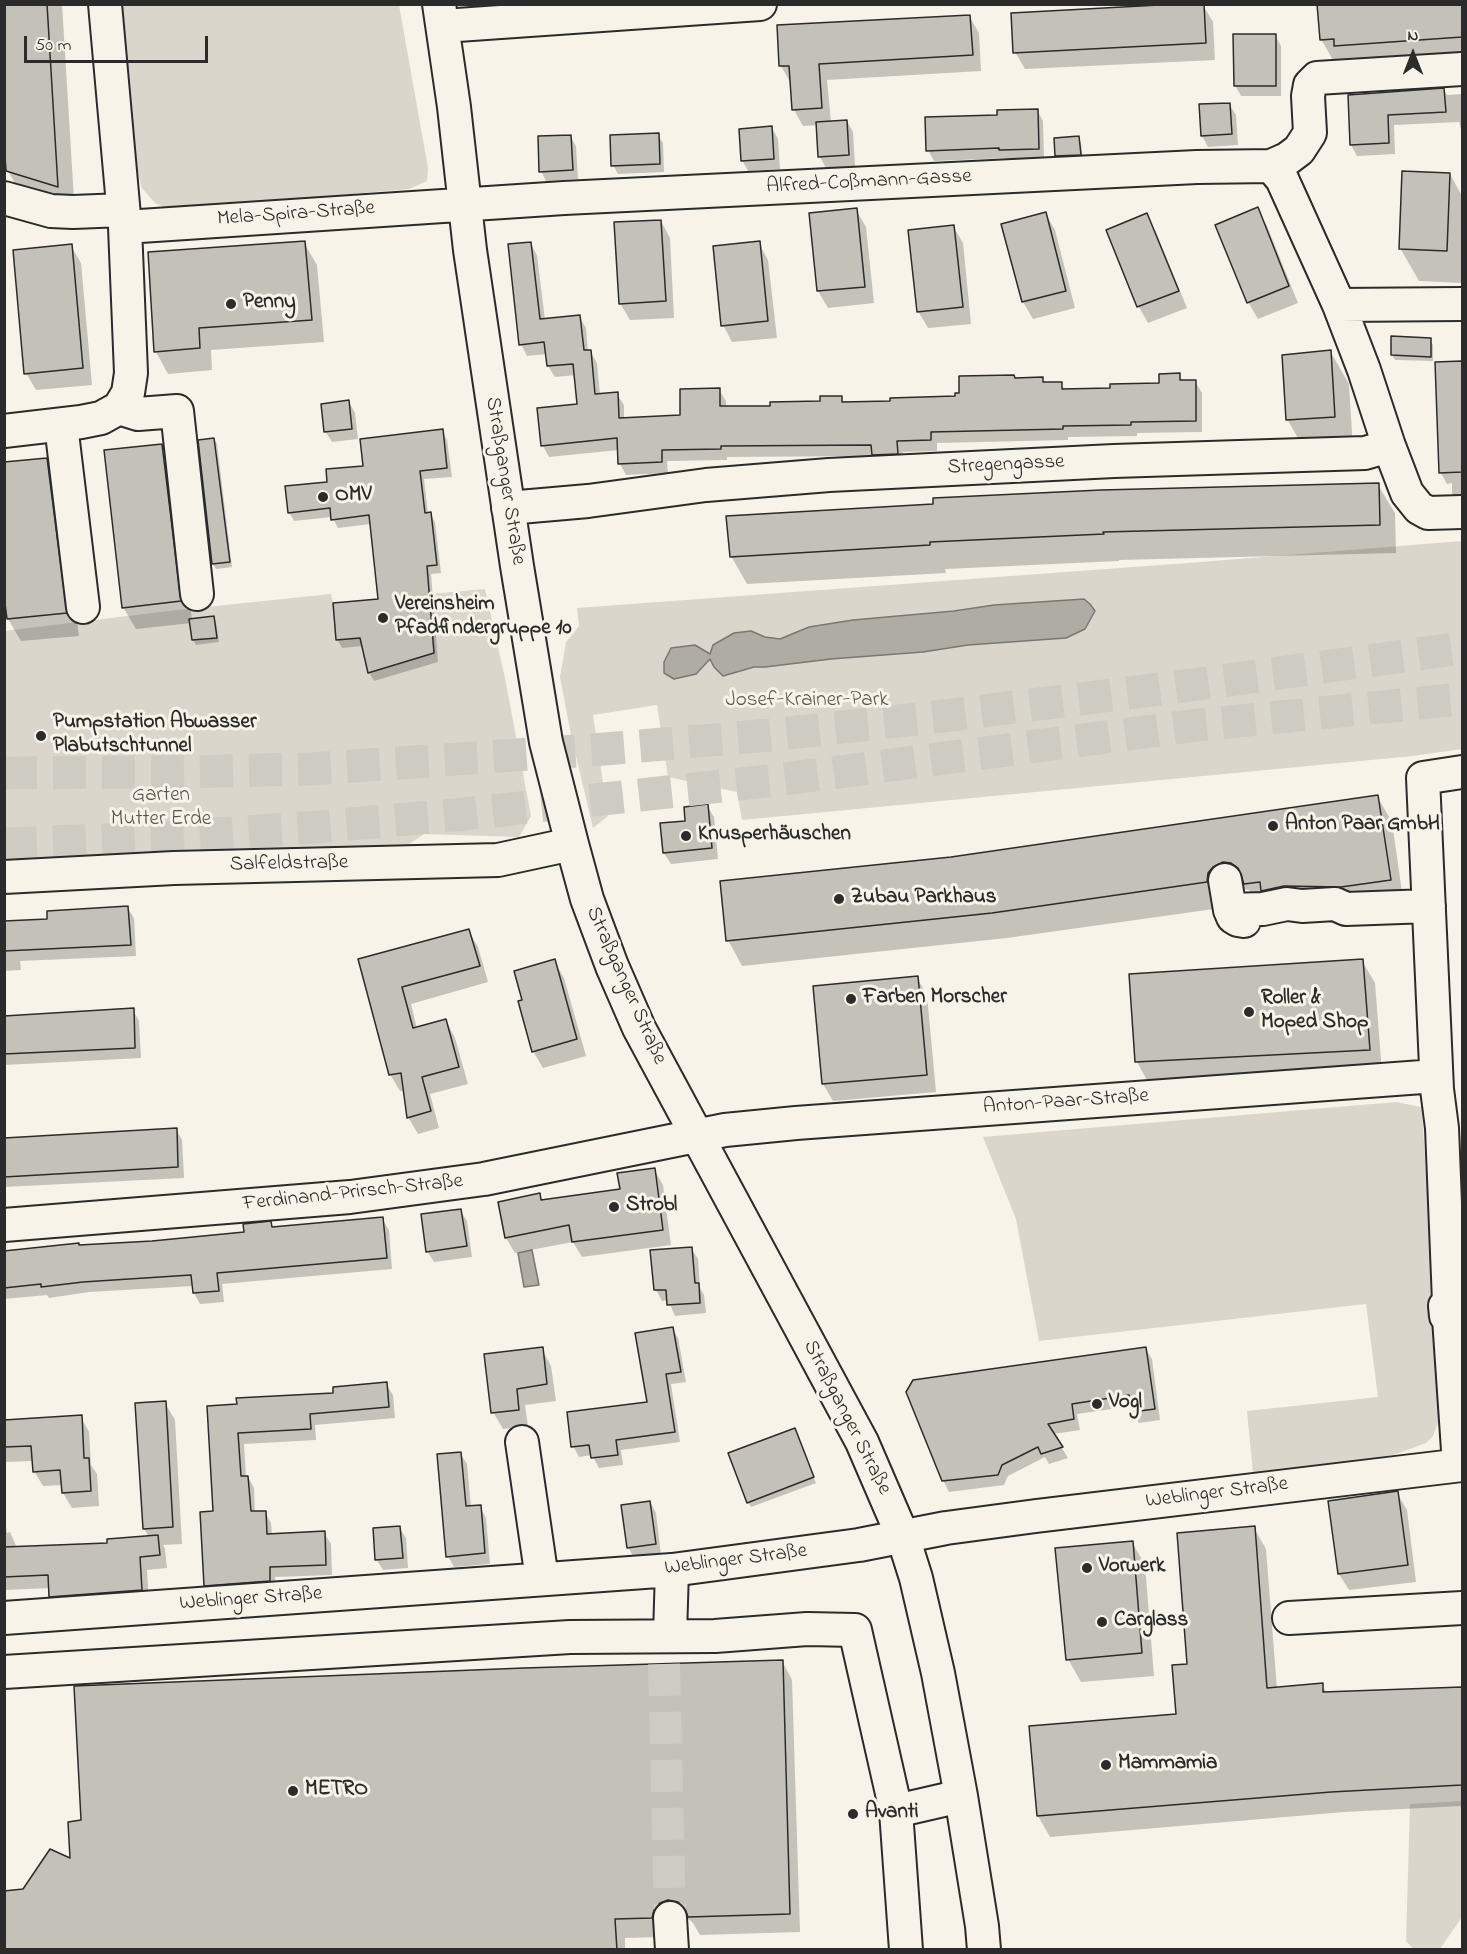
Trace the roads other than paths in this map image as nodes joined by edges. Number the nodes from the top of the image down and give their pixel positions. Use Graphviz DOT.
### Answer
graph roads {
  1 [pos="105,4"];
  2 [pos="760,4"];
  3 [pos="441,15"];
  4 [pos="1462,69"];
  5 [pos="1271,166"];
  6 [pos="4,198"];
  7 [pos="466,204"];
  8 [pos="124,218"];
  9 [pos="1339,304"];
  10 [pos="1462,304"];
  11 [pos="119,408"];
  12 [pos="61,424"];
  13 [pos="4,431"];
  14 [pos="1389,446"];
  15 [pos="508,508"];
  16 [pos="1462,512"];
  17 [pos="197,594"];
  18 [pos="83,607"];
  19 [pos="1462,772"];
  20 [pos="572,844"];
  21 [pos="4,877"];
  22 [pos="1225,880"];
  23 [pos="1429,906"];
  24 [pos="1346,909"];
  25 [pos="1230,910"];
  26 [pos="1436,1076"];
  27 [pos="1451,1112"];
  28 [pos="697,1136"];
  29 [pos="4,1225"];
  30 [pos="1458,1389"];
  31 [pos="522,1442"];
  32 [pos="1461,1465"];
  33 [pos="903,1537"];
  34 [pos="672,1570"];
  35 [pos="542,1579"];
  36 [pos="1462,1608"];
  37 [pos="4,1618"];
  38 [pos="1289,1618"];
  39 [pos="666,1645"];
  40 [pos="4,1672"];
  41 [pos="961,1796"];
  42 [pos="896,1811"];
  43 [pos="670,1918"];
  44 [pos="672,1950"];
  45 [pos="906,1950"];
  46 [pos="984,1950"];
  1 -- 8 [label="street"];
  2 -- 3 [label="street"];
  3 -- 7 [label="street, Straßganger Straße"];
  4 -- 5 [label="street, Alfred-Coßmann-Gasse"];
  5 -- 7 [label="street, Alfred-Coßmann-Gasse"];
  5 -- 9 [label="street"];
  6 -- 8 [label="street, Mela-Spira-Straße"];
  7 -- 8 [label="street, Mela-Spira-Straße"];
  7 -- 15 [label="street, Straßganger Straße"];
  8 -- 11 [label="street"];
  9 -- 10 [label="street"];
  9 -- 14 [label="street"];
  11 -- 12 [label="street"];
  11 -- 17 [label="street"];
  12 -- 13 [label="street"];
  12 -- 18 [label="street"];
  14 -- 15 [label="street, Stregengasse"];
  14 -- 16 [label="street"];
  15 -- 20 [label="street, Straßganger Straße"];
  19 -- 23 [label="street"];
  20 -- 21 [label="street, Salfeldstraße"];
  20 -- 28 [label="street, Straßganger Straße"];
  22 -- 25 [label="street"];
  23 -- 24 [label="street"];
  23 -- 26 [label="street"];
  24 -- 25 [label="street"];
  24 -- 25 [label="street"];
  26 -- 27 [label="street"];
  26 -- 28 [label="street, Anton-Paar-Straße"];
  27 -- 30 [label="street"];
  28 -- 29 [label="street, Ferdinand-Prirsch-Straße"];
  28 -- 33 [label="street, Straßganger Straße"];
  30 -- 32 [label="street"];
  31 -- 35 [label="street"];
  32 -- 33 [label="street, Weblinger Straße"];
  33 -- 34 [label="street, Weblinger Straße"];
  33 -- 41 [label="street, Straßganger Straße"];
  34 -- 35 [label="street, Weblinger Straße"];
  34 -- 39 [label="street"];
  35 -- 37 [label="street, Weblinger Straße"];
  36 -- 38 [label="street"];
  39 -- 40 [label="street"];
  39 -- 42 [label="street"];
  41 -- 42 [label="street"];
  41 -- 46 [label="street, Straßganger Straße"];
  42 -- 45 [label="street"];
  43 -- 44 [label="street"];
}
